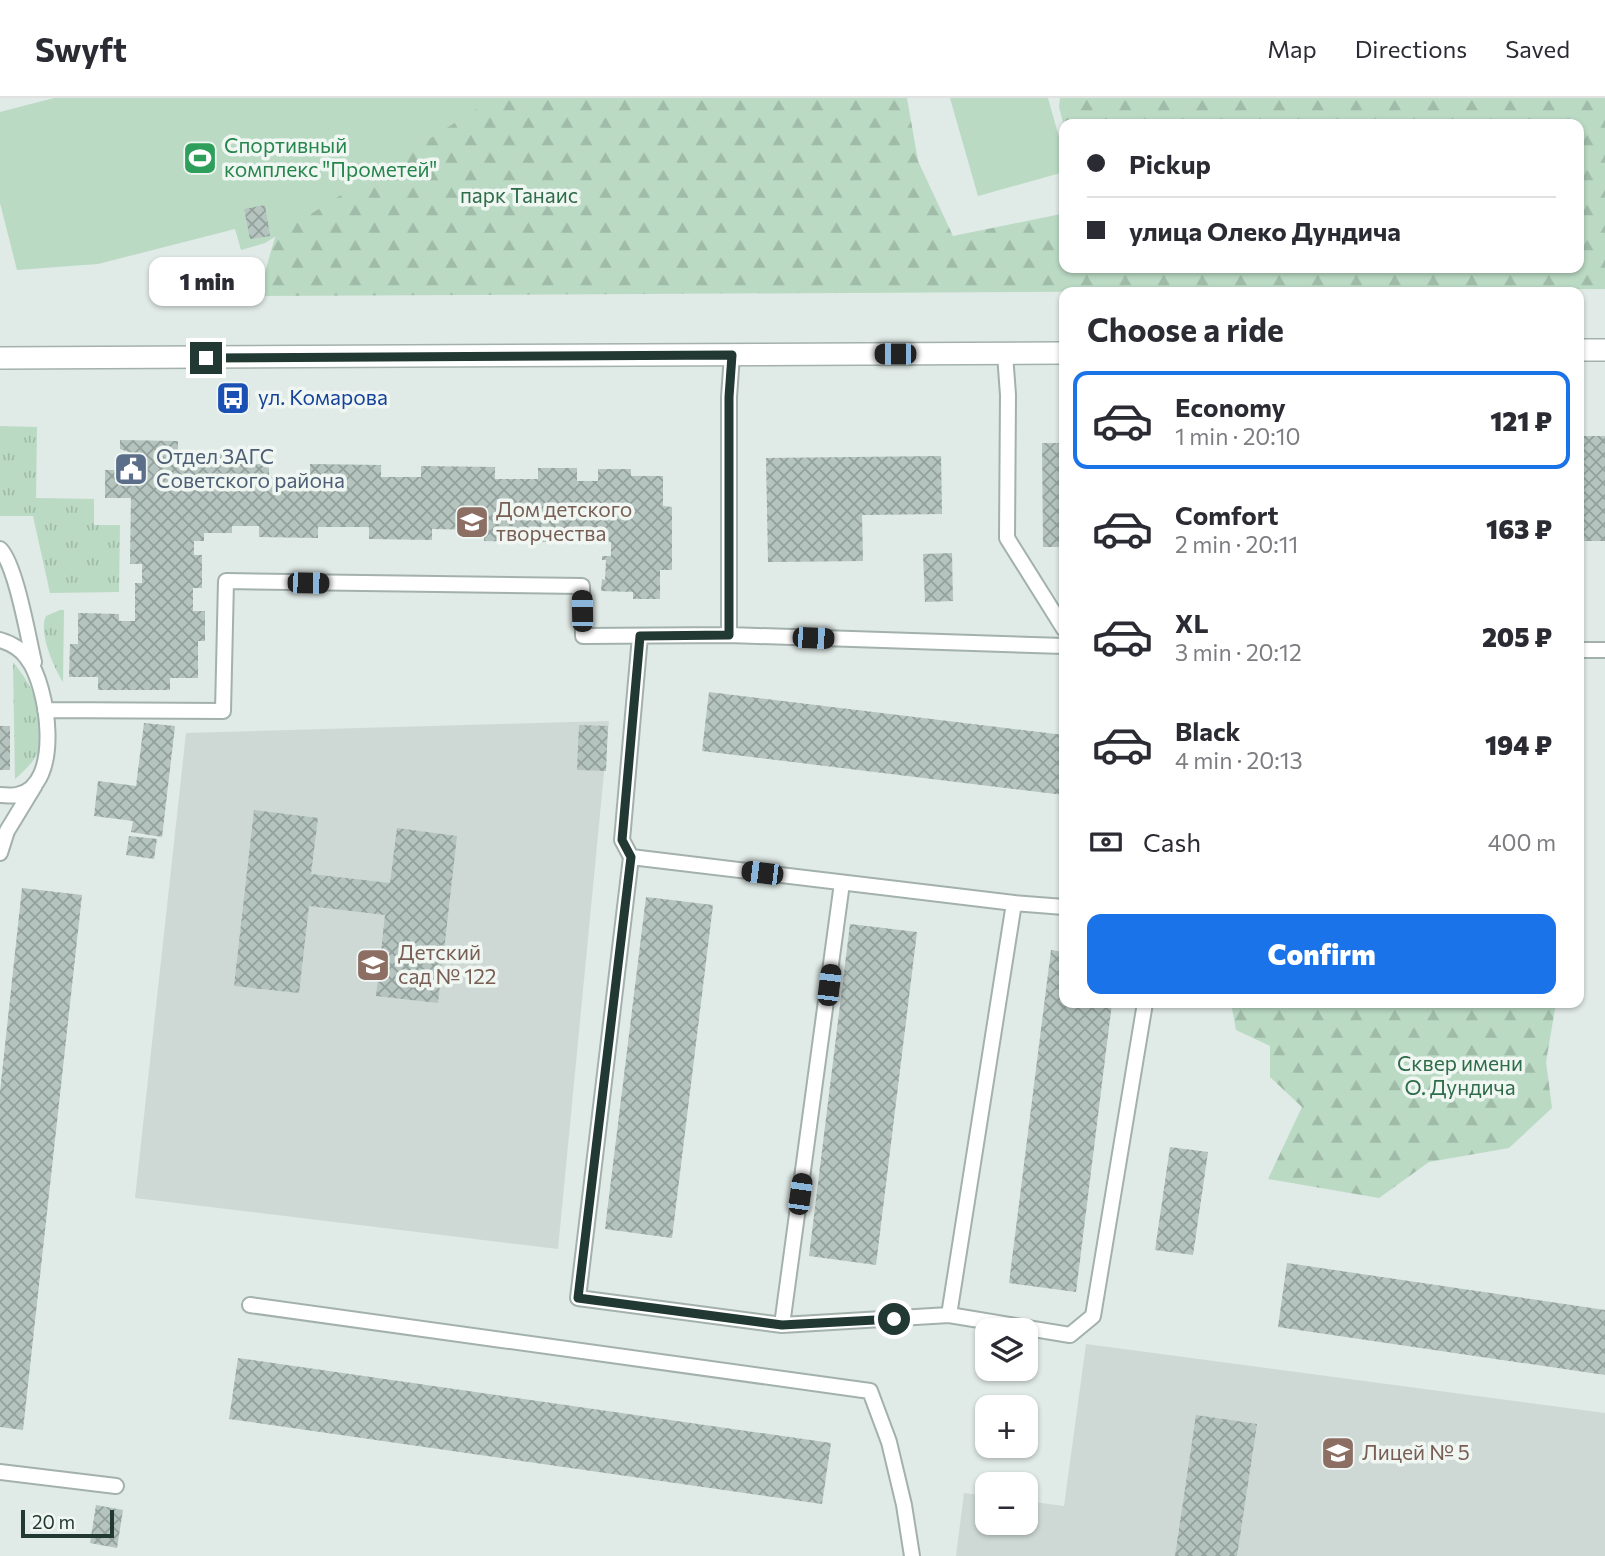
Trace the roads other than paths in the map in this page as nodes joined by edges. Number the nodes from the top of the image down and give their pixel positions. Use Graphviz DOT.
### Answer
graph roads {
  1 [pos="1584,350"];
  2 [pos="1605,350"];
  3 [pos="1059,353"];
  4 [pos="1005,354"];
  5 [pos="732,355"];
  6 [pos="0,358"];
  7 [pos="0,549"];
  8 [pos="1059,621"];
  9 [pos="729,635"];
  10 [pos="640,636"];
  11 [pos="0,640"];
  12 [pos="1059,646"];
  13 [pos="1584,650"];
  14 [pos="1605,650"];
  15 [pos="36,670"];
  16 [pos="45,710"];
  17 [pos="37,781"];
  18 [pos="0,796"];
  19 [pos="7,831"];
  20 [pos="0,853"];
  21 [pos="631,857"];
  22 [pos="842,883"];
  23 [pos="1014,903"];
  24 [pos="1059,907"];
  25 [pos="1144,1008"];
  26 [pos="250,1306"];
  27 [pos="949,1315"];
  28 [pos="782,1325"];
  29 [pos="0,1472"];
  30 [pos="117,1486"];
  31 [pos="912,1556"];
  1 -- 2 [label="street"];
  3 -- 4 [label="street"];
  4 -- 5 [label="street"];
  4 -- 8 [label="lane"];
  5 -- 6 [label="street"];
  5 -- 9 [label="lane"];
  7 -- 15 [label="lane"];
  9 -- 10 [label="lane"];
  9 -- 12 [label="lane"];
  10 -- 16 [label="lane"];
  10 -- 21 [label="lane"];
  11 -- 15 [label="lane"];
  13 -- 14 [label="lane"];
  15 -- 16 [label="lane"];
  16 -- 17 [label="lane"];
  17 -- 18 [label="lane"];
  17 -- 19 [label="lane"];
  18 -- 19 [label="lane"];
  19 -- 20 [label="lane"];
  21 -- 22 [label="lane"];
  21 -- 28 [label="lane"];
  22 -- 23 [label="lane"];
  22 -- 28 [label="lane"];
  23 -- 24 [label="lane"];
  23 -- 27 [label="lane"];
  25 -- 27 [label="lane"];
  26 -- 31 [label="lane"];
  27 -- 28 [label="lane"];
  29 -- 30 [label="lane"];
}
